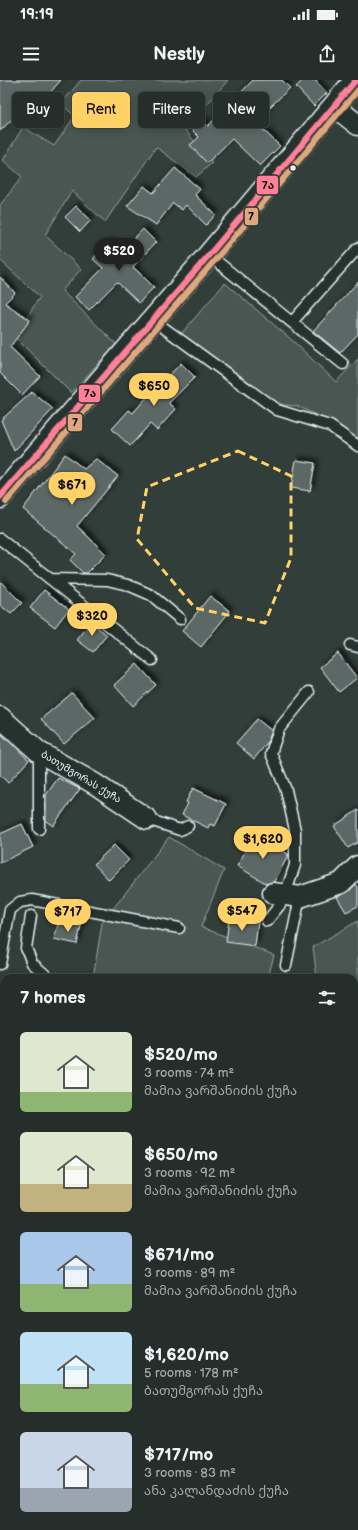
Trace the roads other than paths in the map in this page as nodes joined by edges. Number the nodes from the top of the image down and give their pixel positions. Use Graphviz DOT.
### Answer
graph roads {
  1 [pos="356,80"];
  2 [pos="335,107"];
  3 [pos="358,125"];
  4 [pos="358,248"];
  5 [pos="209,255"];
  6 [pos="153,320"];
  7 [pos="292,322"];
  8 [pos="343,364"];
  9 [pos="358,446"];
  10 [pos="3,484"];
  11 [pos="0,539"];
  12 [pos="50,579"];
  13 [pos="180,619"];
  14 [pos="152,660"];
  15 [pos="309,692"];
  16 [pos="0,717"];
  17 [pos="39,752"];
  18 [pos="147,819"];
  19 [pos="188,826"];
  20 [pos="39,829"];
  21 [pos="358,866"];
  22 [pos="286,895"];
  23 [pos="32,916"];
  24 [pos="267,921"];
  25 [pos="179,928"];
  26 [pos="0,964"];
  27 [pos="286,965"];
  28 [pos="44,974"];
  1 -- 2 [label="street"];
  2 -- 3 [label="street"];
  2 -- 5 [label="street"];
  4 -- 7 [label="lane"];
  5 -- 6 [label="street"];
  5 -- 7 [label="lane"];
  6 -- 9 [label="lane"];
  6 -- 10 [label="street"];
  7 -- 8 [label="lane"];
  11 -- 12 [label="lane"];
  12 -- 13 [label="lane"];
  12 -- 14 [label="lane"];
  15 -- 22 [label="lane"];
  16 -- 17 [label="street, ბათუმგორას ქუჩა"];
  17 -- 18 [label="street, ბათუმგორას ქუჩა"];
  17 -- 20 [label="lane"];
  18 -- 19 [label="lane"];
  21 -- 22 [label="street"];
  22 -- 24 [label="lane"];
  22 -- 27 [label="lane"];
  23 -- 28 [label="lane"];
  25 -- 26 [label="lane"];
}
